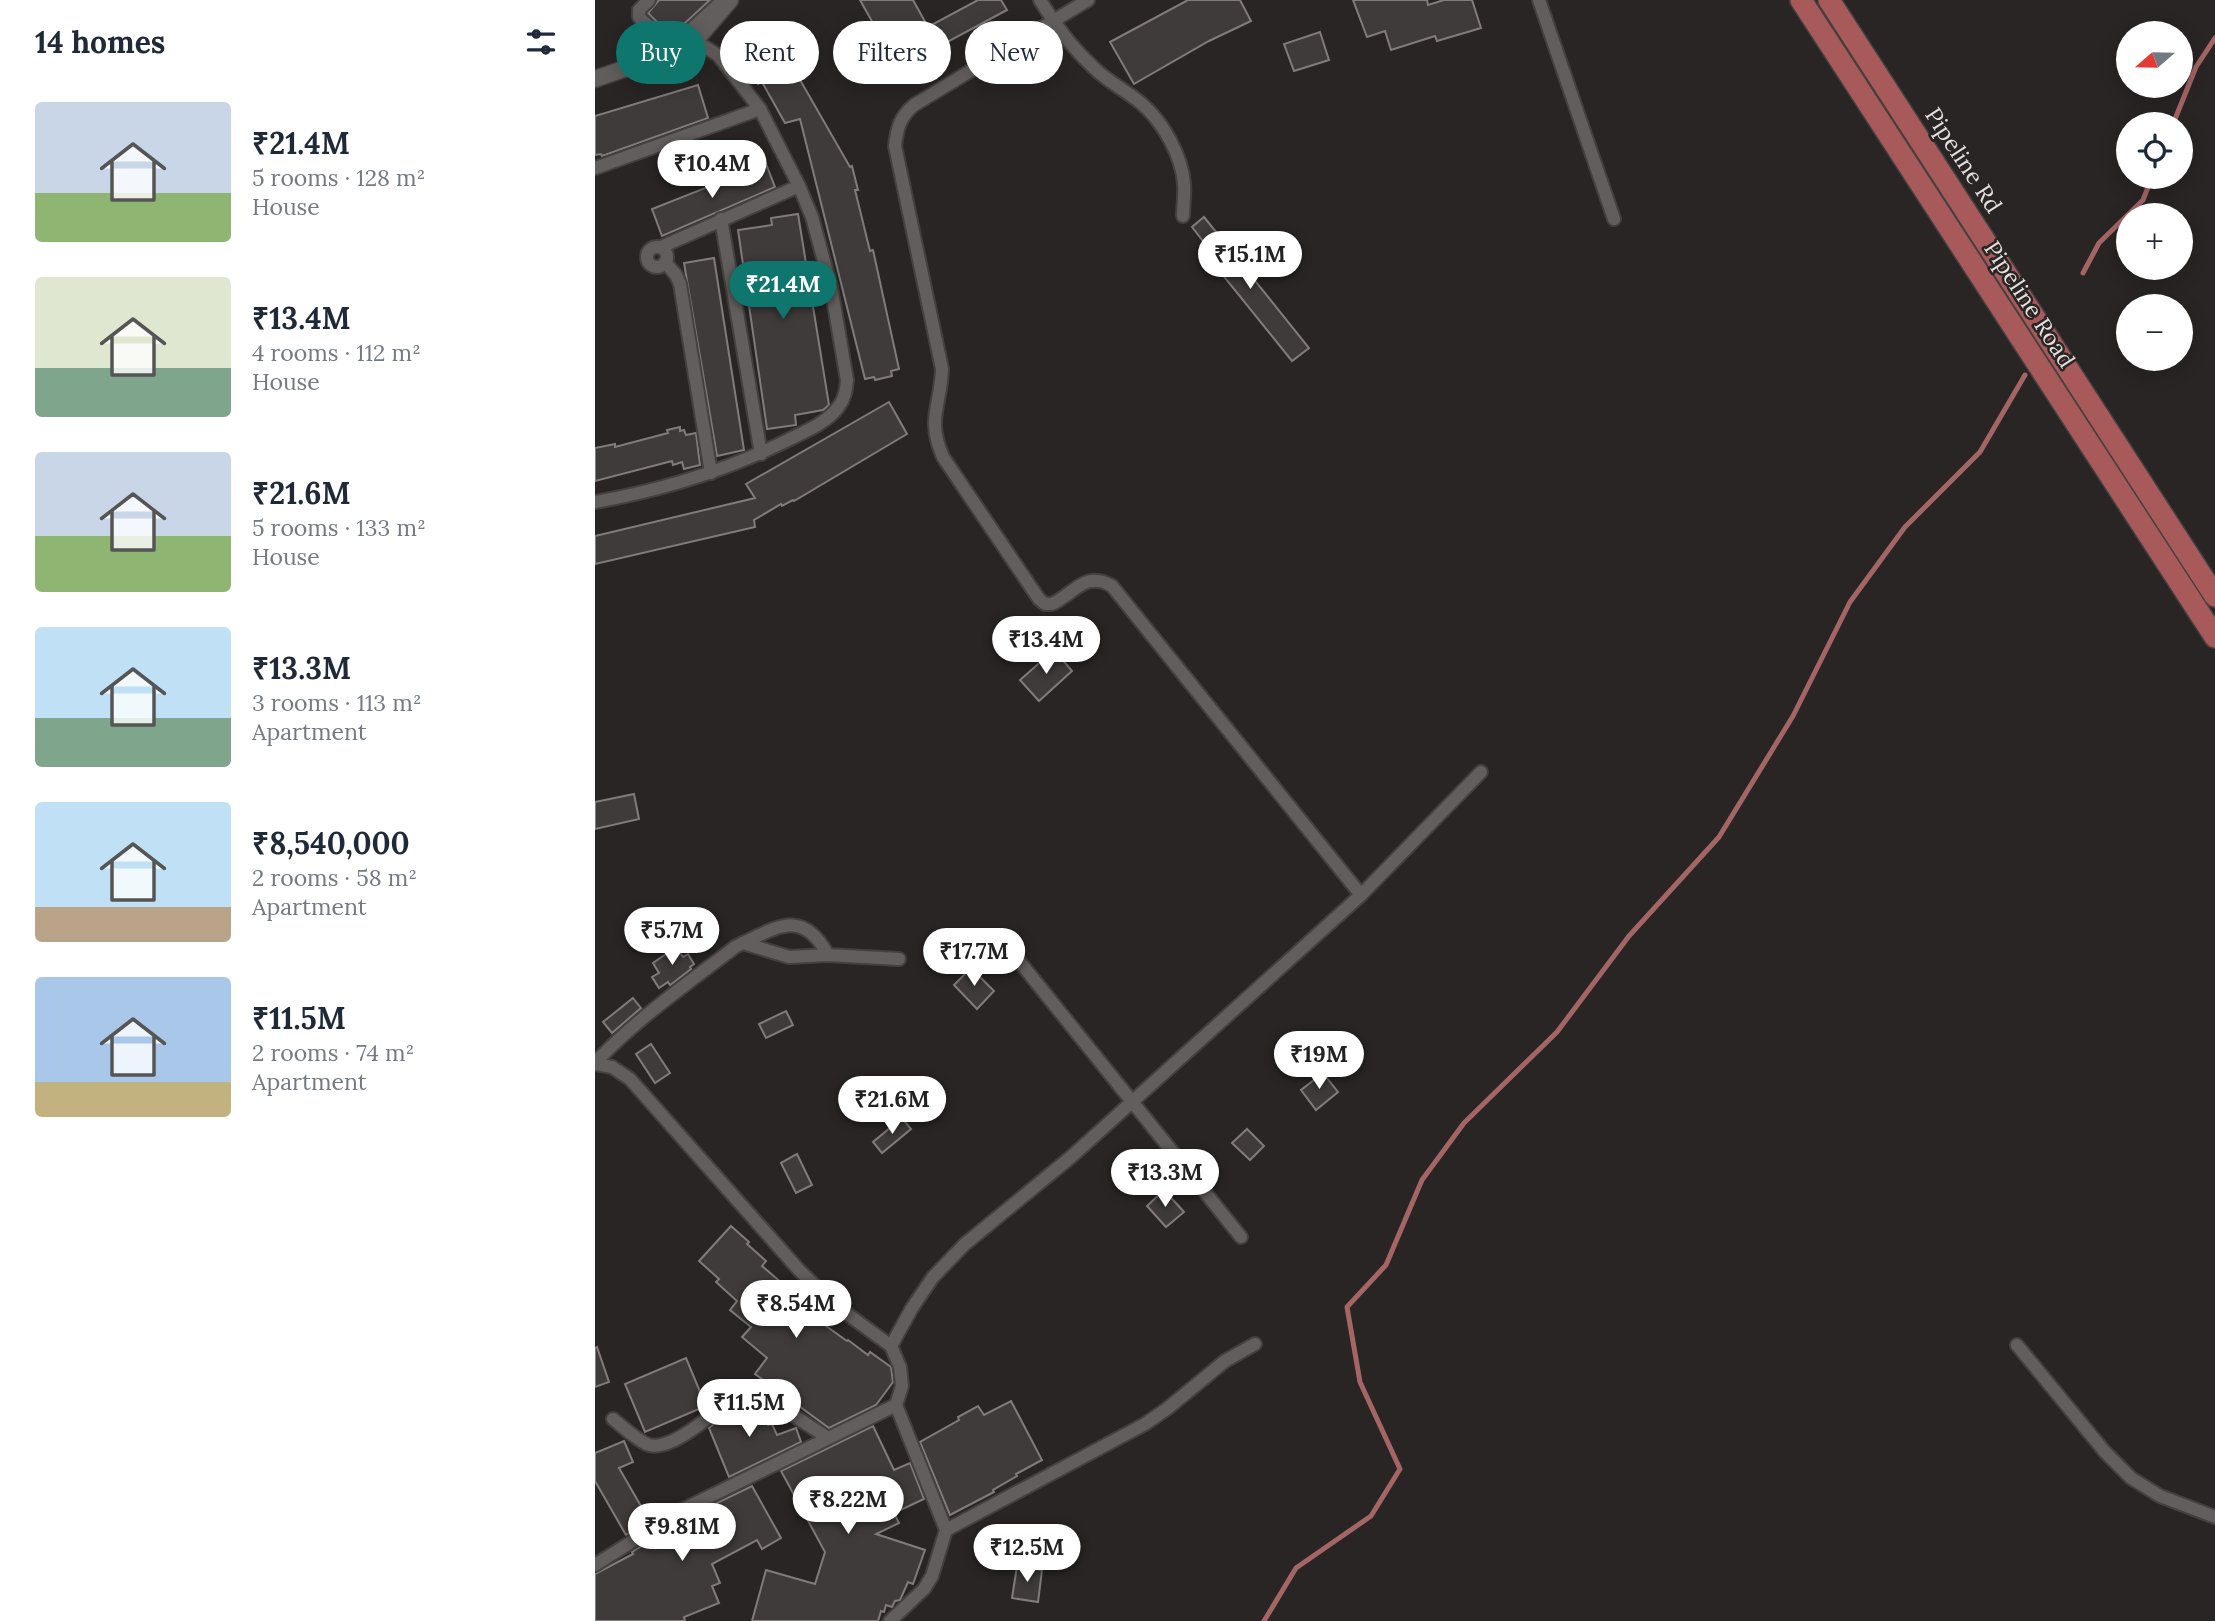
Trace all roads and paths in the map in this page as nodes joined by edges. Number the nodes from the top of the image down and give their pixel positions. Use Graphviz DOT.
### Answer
graph roads {
  1 [pos="649,0"];
  2 [pos="723,0"];
  3 [pos="730,0"];
  4 [pos="1040,0"];
  5 [pos="1089,0"];
  6 [pos="1539,0"];
  7 [pos="1801,0"];
  8 [pos="1829,0"];
  9 [pos="643,21"];
  10 [pos="702,21"];
  11 [pos="1053,21"];
  12 [pos="706,28"];
  13 [pos="1063,34"];
  14 [pos="706,48"];
  15 [pos="616,71"];
  16 [pos="965,74"];
  17 [pos="595,79"];
  18 [pos="759,109"];
  19 [pos="595,168"];
  20 [pos="799,186"];
  21 [pos="1183,216"];
  22 [pos="721,219"];
  23 [pos="1614,219"];
  24 [pos="761,454"];
  25 [pos="711,474"];
  26 [pos="595,502"];
  27 [pos="2215,596"];
  28 [pos="2215,637"];
  29 [pos="1481,772"];
  30 [pos="1361,895"];
  31 [pos="743,943"];
  32 [pos="1011,951"];
  33 [pos="828,955"];
  34 [pos="899,958"];
  35 [pos="595,1063"];
  36 [pos="1133,1101"];
  37 [pos="1241,1237"];
  38 [pos="1255,1344"];
  39 [pos="2017,1345"];
  40 [pos="891,1346"];
  41 [pos="896,1405"];
  42 [pos="613,1419"];
  43 [pos="828,1438"];
  44 [pos="2215,1517"];
  45 [pos="946,1530"];
  46 [pos="595,1565"];
  47 [pos="890,1621"];
  1 -- 9 [label="street"];
  2 -- 10 [label="street"];
  3 -- 12 [label="street"];
  4 -- 11 [label="street"];
  5 -- 11 [label="street"];
  6 -- 23 [label="street"];
  7 -- 28 [label="main road, Pipeline Road"];
  8 -- 27 [label="main road, Pipeline Rd"];
  13 -- 21 [label="street"];
  14 -- 18 [label="street"];
  15 -- 17 [label="street"];
  16 -- 30 [label="street"];
  18 -- 19 [label="street"];
  18 -- 20 [label="street"];
  20 -- 22 [label="street"];
  20 -- 24 [label="street"];
  22 -- 24 [label="street"];
  22 -- 25 [label="street"];
  24 -- 25 [label="street"];
  25 -- 26 [label="street"];
  29 -- 30 [label="street"];
  30 -- 36 [label="street"];
  31 -- 33 [label="street"];
  31 -- 33 [label="street"];
  31 -- 35 [label="street"];
  32 -- 36 [label="street"];
  33 -- 34 [label="street"];
  35 -- 40 [label="street"];
  36 -- 37 [label="street"];
  36 -- 40 [label="street"];
  38 -- 45 [label="street"];
  39 -- 44 [label="street"];
  40 -- 41 [label="street"];
  41 -- 43 [label="street"];
  41 -- 45 [label="street"];
  42 -- 43 [label="street"];
  43 -- 46 [label="street"];
  45 -- 47 [label="street"];
}
